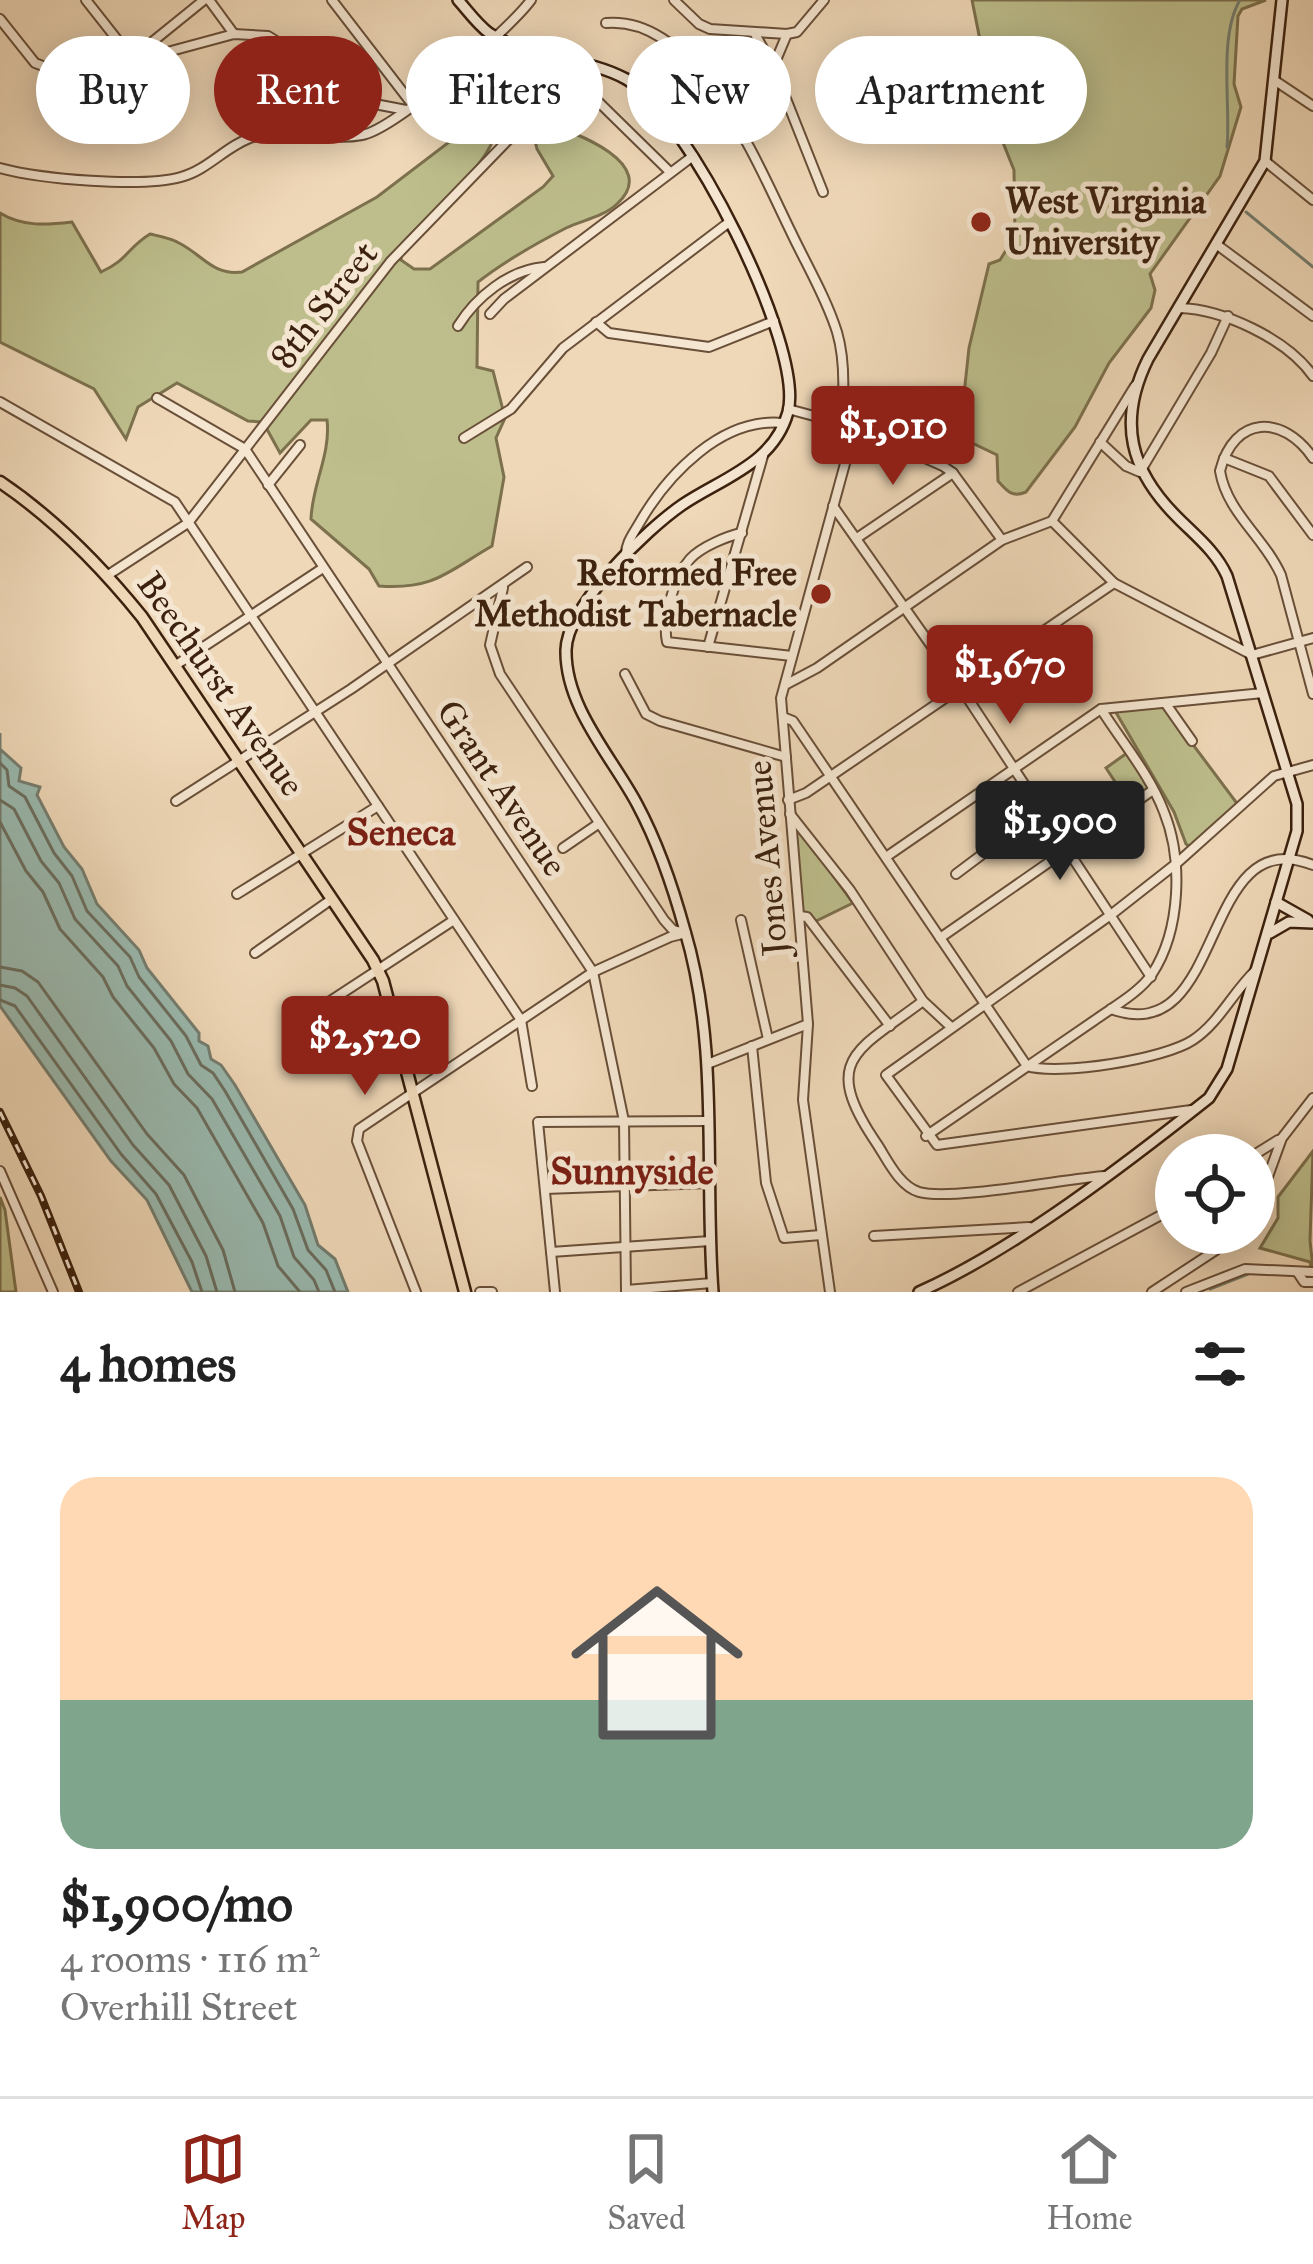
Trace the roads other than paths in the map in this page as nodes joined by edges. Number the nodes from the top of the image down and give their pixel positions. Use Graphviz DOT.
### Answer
graph roads {
  1 [pos="86,0"];
  2 [pos="206,0"];
  3 [pos="332,0"];
  4 [pos="458,0"];
  5 [pos="531,0"];
  6 [pos="674,0"];
  7 [pos="824,0"];
  8 [pos="1282,0"];
  9 [pos="0,19"];
  10 [pos="605,23"];
  11 [pos="234,34"];
  12 [pos="755,34"];
  13 [pos="787,34"];
  14 [pos="493,35"];
  15 [pos="114,36"];
  16 [pos="160,36"];
  17 [pos="496,36"];
  18 [pos="190,48"];
  19 [pos="36,64"];
  20 [pos="603,70"];
  21 [pos="1274,80"];
  22 [pos="406,103"];
  23 [pos="603,106"];
  24 [pos="1313,106"];
  25 [pos="406,107"];
  26 [pos="406,109"];
  27 [pos="791,111"];
  28 [pos="505,144"];
  29 [pos="694,156"];
  30 [pos="1264,161"];
  31 [pos="0,168"];
  32 [pos="670,172"];
  33 [pos="824,193"];
  34 [pos="1313,200"];
  35 [pos="728,224"];
  36 [pos="1216,244"];
  37 [pos="545,267"];
  38 [pos="1179,308"];
  39 [pos="490,314"];
  40 [pos="1228,316"];
  41 [pos="1313,316"];
  42 [pos="775,321"];
  43 [pos="596,322"];
  44 [pos="458,326"];
  45 [pos="1313,376"];
  46 [pos="1135,386"];
  47 [pos="157,398"];
  48 [pos="0,402"];
  49 [pos="788,409"];
  50 [pos="783,423"];
  51 [pos="842,424"];
  52 [pos="855,427"];
  53 [pos="464,438"];
  54 [pos="1100,442"];
  55 [pos="300,445"];
  56 [pos="245,449"];
  57 [pos="764,456"];
  58 [pos="1223,458"];
  59 [pos="1313,458"];
  60 [pos="1140,472"];
  61 [pos="953,473"];
  62 [pos="0,482"];
  63 [pos="268,485"];
  64 [pos="832,506"];
  65 [pos="1052,521"];
  66 [pos="188,523"];
  67 [pos="742,533"];
  68 [pos="1313,535"];
  69 [pos="857,538"];
  70 [pos="1002,541"];
  71 [pos="627,557"];
  72 [pos="527,567"];
  73 [pos="322,568"];
  74 [pos="108,574"];
  75 [pos="1114,583"];
  76 [pos="503,586"];
  77 [pos="905,608"];
  78 [pos="250,617"];
  79 [pos="1313,638"];
  80 [pos="1298,642"];
  81 [pos="708,647"];
  82 [pos="1252,655"];
  83 [pos="792,656"];
  84 [pos="387,663"];
  85 [pos="176,665"];
  86 [pos="625,674"];
  87 [pos="785,686"];
  88 [pos="961,688"];
  89 [pos="1265,692"];
  90 [pos="1313,694"];
  91 [pos="1165,703"];
  92 [pos="1101,709"];
  93 [pos="315,712"];
  94 [pos="783,717"];
  95 [pos="1192,741"];
  96 [pos="786,757"];
  97 [pos="240,762"];
  98 [pos="1313,765"];
  99 [pos="1012,769"];
  100 [pos="1288,771"];
  101 [pos="831,777"];
  102 [pos="1154,790"];
  103 [pos="788,800"];
  104 [pos="176,801"];
  105 [pos="378,806"];
  106 [pos="1040,811"];
  107 [pos="789,814"];
  108 [pos="598,824"];
  109 [pos="563,848"];
  110 [pos="1070,851"];
  111 [pos="304,855"];
  112 [pos="1290,856"];
  113 [pos="886,857"];
  114 [pos="1177,863"];
  115 [pos="1313,865"];
  116 [pos="956,874"];
  117 [pos="237,894"];
  118 [pos="333,898"];
  119 [pos="1276,902"];
  120 [pos="1112,914"];
  121 [pos="800,916"];
  122 [pos="454,920"];
  123 [pos="741,920"];
  124 [pos="1313,922"];
  125 [pos="686,934"];
  126 [pos="1266,937"];
  127 [pos="940,938"];
  128 [pos="255,953"];
  129 [pos="1257,969"];
  130 [pos="378,970"];
  131 [pos="593,972"];
  132 [pos="1151,977"];
  133 [pos="923,1001"];
  134 [pos="984,1003"];
  135 [pos="1111,1009"];
  136 [pos="521,1020"];
  137 [pos="808,1024"];
  138 [pos="890,1027"];
  139 [pos="951,1027"];
  140 [pos="289,1028"];
  141 [pos="768,1040"];
  142 [pos="752,1046"];
  143 [pos="710,1063"];
  144 [pos="1027,1066"];
  145 [pos="532,1085"];
  146 [pos="411,1095"];
  147 [pos="1313,1098"];
  148 [pos="1195,1109"];
  149 [pos="624,1121"];
  150 [pos="707,1121"];
  151 [pos="926,1136"];
  152 [pos="1282,1138"];
  153 [pos="1275,1142"];
  154 [pos="1275,1157"];
  155 [pos="0,1171"];
  156 [pos="1104,1176"];
  157 [pos="709,1183"];
  158 [pos="625,1186"];
  159 [pos="545,1189"];
  160 [pos="1155,1218"];
  161 [pos="1029,1228"];
  162 [pos="821,1235"];
  163 [pos="874,1236"];
  164 [pos="710,1241"];
  165 [pos="627,1246"];
  166 [pos="550,1252"];
  167 [pos="1210,1254"];
  168 [pos="1313,1272"];
  169 [pos="1291,1273"];
  170 [pos="1313,1282"];
  171 [pos="712,1287"];
  172 [pos="626,1291"];
  173 [pos="51,1292"];
  174 [pos="416,1292"];
  175 [pos="465,1292"];
  176 [pos="480,1292"];
  177 [pos="492,1292"];
  178 [pos="555,1292"];
  179 [pos="830,1292"];
  180 [pos="919,1292"];
  181 [pos="1018,1292"];
  182 [pos="1152,1292"];
  183 [pos="1186,1292"];
  1 -- 15 [label="street"];
  2 -- 11 [label="street"];
  2 -- 16 [label="street"];
  3 -- 22 [label="street"];
  4 -- 14 [label="street"];
  5 -- 14 [label="street"];
  6 -- 12 [label="street"];
  7 -- 13 [label="street"];
  8 -- 21 [label="street"];
  9 -- 19 [label="street"];
  10 -- 51 [label="street"];
  11 -- 18 [label="street"];
  11 -- 25 [label="street"];
  12 -- 13 [label="street"];
  14 -- 17 [label="street"];
  20 -- 29 [label="street"];
  21 -- 24 [label="street"];
  21 -- 30 [label="street"];
  23 -- 32 [label="street"];
  26 -- 31 [label="street"];
  27 -- 33 [label="street"];
  28 -- 56 [label="street, 8th Street"];
  29 -- 32 [label="street"];
  29 -- 35 [label="street"];
  30 -- 34 [label="street"];
  30 -- 36 [label="street"];
  32 -- 37 [label="street"];
  35 -- 42 [label="street"];
  35 -- 43 [label="street"];
  36 -- 38 [label="street"];
  36 -- 41 [label="street"];
  37 -- 39 [label="street"];
  37 -- 44 [label="street"];
  38 -- 40 [label="street"];
  38 -- 46 [label="street"];
  40 -- 45 [label="street"];
  40 -- 60 [label="street"];
  42 -- 43 [label="street"];
  42 -- 49 [label="street"];
  43 -- 53 [label="street"];
  46 -- 54 [label="street"];
  46 -- 60 [label="street"];
  47 -- 56 [label="street, Grant Avenue"];
  48 -- 66 [label="street"];
  49 -- 50 [label="street"];
  49 -- 51 [label="street"];
  50 -- 57 [label="street"];
  50 -- 71 [label="street"];
  51 -- 52 [label="street"];
  52 -- 61 [label="street"];
  52 -- 64 [label="street, Jones Avenue"];
  54 -- 60 [label="street"];
  54 -- 65 [label="street"];
  55 -- 63 [label="street"];
  56 -- 63 [label="street, Grant Avenue"];
  56 -- 66 [label="street, 8th Street"];
  57 -- 67 [label="street"];
  57 -- 71 [label="street"];
  58 -- 59 [label="street"];
  58 -- 68 [label="street"];
  58 -- 80 [label="street"];
  60 -- 82 [label="street"];
  61 -- 69 [label="street"];
  61 -- 70 [label="street"];
  62 -- 74 [label="main road, Beechurst Avenue"];
  63 -- 73 [label="street, Grant Avenue"];
  64 -- 69 [label="street"];
  64 -- 83 [label="street, Jones Avenue"];
  65 -- 70 [label="street"];
  65 -- 75 [label="street"];
  66 -- 74 [label="street, 8th Street"];
  66 -- 78 [label="street"];
  67 -- 81 [label="street"];
  67 -- 81 [label="street"];
  69 -- 77 [label="street"];
  70 -- 77 [label="street"];
  71 -- 125 [label="street"];
  72 -- 76 [label="street"];
  73 -- 78 [label="street"];
  73 -- 84 [label="street, Grant Avenue"];
  74 -- 85 [label="main road, Beechurst Avenue"];
  75 -- 82 [label="street"];
  75 -- 88 [label="street"];
  76 -- 84 [label="street"];
  76 -- 108 [label="street"];
  77 -- 87 [label="street"];
  77 -- 88 [label="street"];
  78 -- 85 [label="street"];
  78 -- 93 [label="street"];
  79 -- 80 [label="street"];
  80 -- 82 [label="street"];
  80 -- 90 [label="street"];
  81 -- 83 [label="street"];
  82 -- 89 [label="street"];
  83 -- 87 [label="street, Jones Avenue"];
  84 -- 93 [label="street"];
  84 -- 131 [label="street, Grant Avenue"];
  85 -- 97 [label="main road, Beechurst Avenue"];
  86 -- 96 [label="street"];
  87 -- 94 [label="street, Jones Avenue"];
  88 -- 99 [label="street"];
  88 -- 101 [label="street"];
  89 -- 91 [label="street"];
  89 -- 100 [label="street"];
  91 -- 92 [label="street"];
  91 -- 95 [label="street"];
  92 -- 99 [label="street"];
  92 -- 102 [label="street"];
  93 -- 97 [label="street"];
  93 -- 105 [label="street"];
  94 -- 96 [label="street, Jones Avenue"];
  94 -- 101 [label="street"];
  96 -- 103 [label="street, Jones Avenue"];
  97 -- 104 [label="street"];
  97 -- 111 [label="main road, Beechurst Avenue"];
  98 -- 100 [label="street"];
  99 -- 106 [label="street"];
  99 -- 113 [label="street"];
  100 -- 112 [label="street"];
  100 -- 114 [label="street"];
  101 -- 103 [label="street"];
  101 -- 113 [label="street"];
  102 -- 110 [label="street"];
  102 -- 114 [label="street"];
  103 -- 107 [label="street, Jones Avenue"];
  105 -- 111 [label="street"];
  105 -- 122 [label="street"];
  106 -- 110 [label="street"];
  106 -- 116 [label="street"];
  107 -- 121 [label="street, Jones Avenue"];
  107 -- 133 [label="street"];
  108 -- 109 [label="street"];
  108 -- 125 [label="street"];
  110 -- 120 [label="street"];
  110 -- 127 [label="street"];
  111 -- 117 [label="street"];
  111 -- 118 [label="main road, Beechurst Avenue"];
  112 -- 115 [label="street"];
  112 -- 119 [label="street"];
  112 -- 135 [label="street"];
  113 -- 127 [label="street"];
  114 -- 120 [label="street"];
  114 -- 132 [label="street"];
  118 -- 128 [label="street"];
  118 -- 130 [label="main road, Beechurst Avenue"];
  119 -- 124 [label="street"];
  119 -- 126 [label="street"];
  120 -- 132 [label="street"];
  120 -- 134 [label="street"];
  121 -- 137 [label="street, Jones Avenue"];
  121 -- 138 [label="street"];
  122 -- 130 [label="street"];
  122 -- 136 [label="street"];
  123 -- 141 [label="street"];
  124 -- 126 [label="street"];
  125 -- 131 [label="street"];
  125 -- 143 [label="street"];
  126 -- 129 [label="street"];
  127 -- 134 [label="street"];
  129 -- 144 [label="street"];
  129 -- 148 [label="street"];
  130 -- 140 [label="street"];
  130 -- 146 [label="main road, Beechurst Avenue"];
  131 -- 136 [label="street"];
  131 -- 149 [label="street, Grant Avenue"];
  132 -- 135 [label="street"];
  133 -- 138 [label="street"];
  133 -- 139 [label="street"];
  134 -- 139 [label="street"];
  134 -- 144 [label="street"];
  135 -- 144 [label="street"];
  136 -- 145 [label="street"];
  136 -- 146 [label="street"];
  137 -- 141 [label="street"];
  137 -- 162 [label="street, Jones Avenue"];
  138 -- 156 [label="street"];
  139 -- 151 [label="street"];
  141 -- 142 [label="street"];
  142 -- 143 [label="street"];
  142 -- 162 [label="street"];
  143 -- 150 [label="street"];
  144 -- 151 [label="street"];
  146 -- 174 [label="street"];
  146 -- 175 [label="main road, Beechurst Avenue"];
  147 -- 152 [label="street"];
  148 -- 151 [label="street"];
  148 -- 156 [label="street"];
  149 -- 150 [label="street"];
  149 -- 158 [label="street, Grant Avenue"];
  149 -- 159 [label="street"];
  150 -- 157 [label="street"];
  152 -- 153 [label="street"];
  152 -- 154 [label="street"];
  155 -- 173 [label="street"];
  156 -- 161 [label="street"];
  157 -- 158 [label="street"];
  157 -- 164 [label="street"];
  158 -- 159 [label="street"];
  158 -- 165 [label="street, Grant Avenue"];
  159 -- 166 [label="street"];
  160 -- 181 [label="street"];
  161 -- 163 [label="street"];
  161 -- 180 [label="street"];
  162 -- 179 [label="street, Jones Avenue"];
  164 -- 165 [label="street"];
  164 -- 171 [label="street"];
  165 -- 166 [label="street"];
  165 -- 172 [label="street, Grant Avenue"];
  166 -- 178 [label="street"];
  167 -- 182 [label="street"];
  168 -- 169 [label="street"];
  169 -- 170 [label="street"];
  169 -- 183 [label="street"];
  171 -- 172 [label="street"];
  176 -- 177 [label="street"];
}
